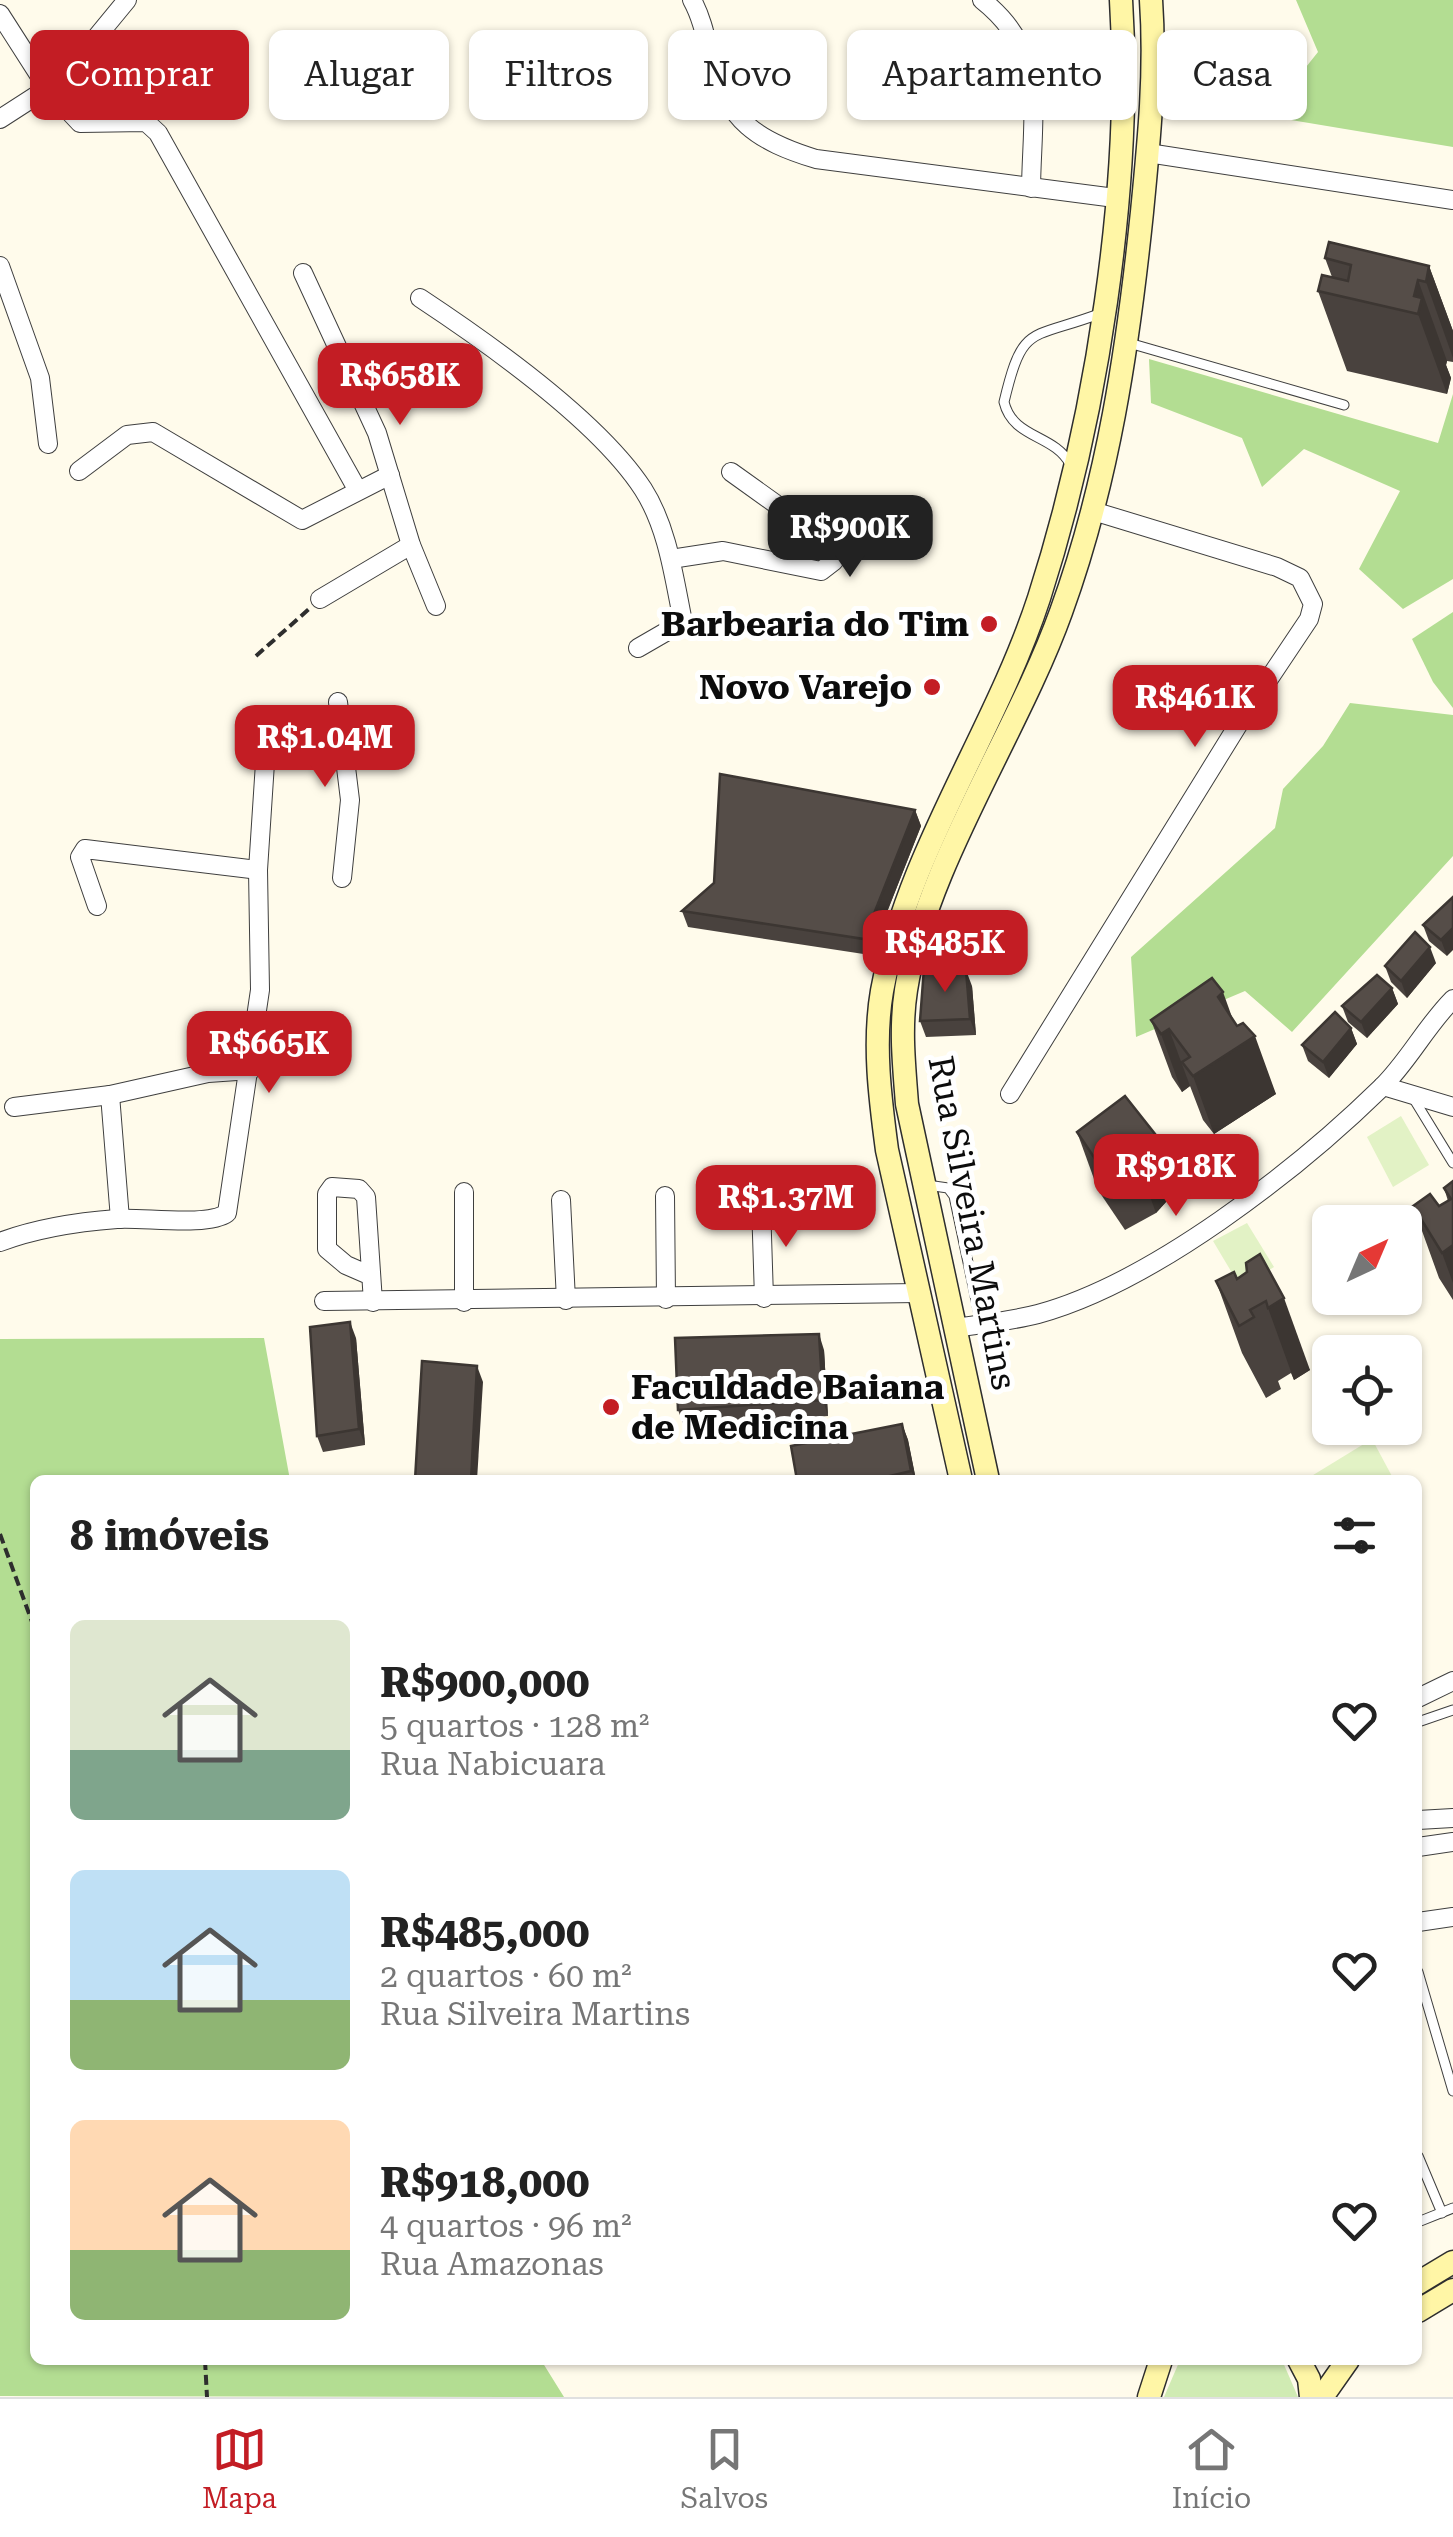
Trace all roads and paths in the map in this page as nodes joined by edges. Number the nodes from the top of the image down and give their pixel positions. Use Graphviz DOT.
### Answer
graph roads {
  1 [pos="128,0"];
  2 [pos="692,0"];
  3 [pos="982,0"];
  4 [pos="1122,0"];
  5 [pos="1151,0"];
  6 [pos="0,14"];
  7 [pos="98,30"];
  8 [pos="30,61"];
  9 [pos="30,100"];
  10 [pos="0,119"];
  11 [pos="77,120"];
  12 [pos="1148,153"];
  13 [pos="1031,188"];
  14 [pos="1116,198"];
  15 [pos="1453,200"];
  16 [pos="0,266"];
  17 [pos="302,273"];
  18 [pos="420,298"];
  19 [pos="1102,313"];
  20 [pos="1126,342"];
  21 [pos="1344,405"];
  22 [pos="48,444"];
  23 [pos="79,471"];
  24 [pos="1074,471"];
  25 [pos="731,472"];
  26 [pos="390,475"];
  27 [pos="356,488"];
  28 [pos="1094,511"];
  29 [pos="411,545"];
  30 [pos="671,559"];
  31 [pos="320,599"];
  32 [pos="436,606"];
  33 [pos="638,648"];
  34 [pos="256,656"];
  35 [pos="338,702"];
  36 [pos="268,717"];
  37 [pos="258,870"];
  38 [pos="342,878"];
  39 [pos="97,906"];
  40 [pos="1453,998"];
  41 [pos="250,1070"];
  42 [pos="1383,1086"];
  43 [pos="1010,1094"];
  44 [pos="1411,1094"];
  45 [pos="110,1096"];
  46 [pos="1448,1101"];
  47 [pos="14,1107"];
  48 [pos="1453,1163"];
  49 [pos="922,1185"];
  50 [pos="464,1192"];
  51 [pos="665,1196"];
  52 [pos="561,1200"];
  53 [pos="761,1204"];
  54 [pos="120,1218"];
  55 [pos="0,1242"];
  56 [pos="369,1275"];
  57 [pos="919,1294"];
  58 [pos="764,1298"];
  59 [pos="666,1299"];
  60 [pos="566,1300"];
  61 [pos="324,1301"];
  62 [pos="373,1302"];
  63 [pos="464,1302"];
  64 [pos="981,1324"];
  65 [pos="954,1328"];
  66 [pos="960,1475"];
  67 [pos="987,1475"];
  68 [pos="0,1534"];
  69 [pos="30,1616"];
  70 [pos="1453,1681"];
  71 [pos="1422,1696"];
  72 [pos="1453,1710"];
  73 [pos="1422,1721"];
  74 [pos="1453,1818"];
  75 [pos="1422,1820"];
  76 [pos="1453,1842"];
  77 [pos="1422,1846"];
  78 [pos="1453,1917"];
  79 [pos="1422,1921"];
  80 [pos="1422,1986"];
  81 [pos="1453,2091"];
  82 [pos="1422,2165"];
  83 [pos="1453,2208"];
  84 [pos="1442,2212"];
  85 [pos="1422,2220"];
  86 [pos="1453,2262"];
  87 [pos="1422,2281"];
  88 [pos="1453,2290"];
  89 [pos="1422,2309"];
  90 [pos="205,2365"];
  91 [pos="1156,2365"];
  92 [pos="1302,2365"];
  93 [pos="1344,2365"];
  94 [pos="207,2397"];
  95 [pos="1148,2397"];
  96 [pos="1312,2397"];
  97 [pos="1322,2397"];
  1 -- 7 [label="street"];
  2 -- 13 [label="street"];
  3 -- 13 [label="street"];
  4 -- 14 [label="main road, Rua Silveira Martins"];
  5 -- 12 [label="main road, Rua Silveira Martins"];
  6 -- 8 [label="street"];
  9 -- 10 [label="street"];
  11 -- 27 [label="street"];
  12 -- 15 [label="street"];
  12 -- 20 [label="main road, Rua Silveira Martins"];
  13 -- 14 [label="street"];
  14 -- 19 [label="main road, Rua Silveira Martins"];
  16 -- 22 [label="street"];
  17 -- 26 [label="street"];
  18 -- 30 [label="street"];
  19 -- 24 [label="main road, Rua Silveira Martins"];
  19 -- 24 [label="lane"];
  20 -- 21 [label="lane"];
  20 -- 28 [label="main road, Rua Silveira Martins"];
  23 -- 27 [label="street"];
  24 -- 57 [label="main road, Rua Silveira Martins"];
  25 -- 30 [label="street"];
  26 -- 27 [label="street"];
  26 -- 29 [label="street"];
  28 -- 43 [label="street"];
  28 -- 49 [label="main road, Rua Silveira Martins"];
  29 -- 31 [label="street"];
  29 -- 32 [label="street"];
  30 -- 33 [label="street"];
  31 -- 34 [label="path"];
  35 -- 38 [label="street"];
  36 -- 37 [label="street"];
  37 -- 39 [label="street"];
  37 -- 41 [label="street"];
  40 -- 42 [label="street"];
  41 -- 45 [label="street"];
  41 -- 54 [label="street"];
  42 -- 44 [label="street"];
  42 -- 64 [label="street"];
  44 -- 46 [label="street"];
  44 -- 48 [label="lane"];
  45 -- 47 [label="street"];
  45 -- 54 [label="street"];
  49 -- 64 [label="lane"];
  49 -- 65 [label="main road, Rua Silveira Martins"];
  50 -- 63 [label="street"];
  51 -- 59 [label="street"];
  52 -- 60 [label="street"];
  53 -- 58 [label="street"];
  54 -- 55 [label="street"];
  56 -- 56 [label="street"];
  56 -- 62 [label="street"];
  57 -- 58 [label="street"];
  57 -- 66 [label="main road, Rua Silveira Martins"];
  58 -- 59 [label="street"];
  59 -- 60 [label="street"];
  60 -- 63 [label="street"];
  61 -- 62 [label="street"];
  62 -- 63 [label="street"];
  64 -- 65 [label="street"];
  65 -- 67 [label="main road, Rua Silveira Martins"];
  68 -- 69 [label="path"];
  70 -- 71 [label="street"];
  72 -- 73 [label="lane"];
  74 -- 75 [label="street"];
  76 -- 77 [label="street"];
  78 -- 79 [label="street"];
  80 -- 81 [label="lane"];
  82 -- 84 [label="lane"];
  83 -- 84 [label="lane"];
  84 -- 85 [label="lane"];
  86 -- 87 [label="main road"];
  88 -- 89 [label="main road"];
  90 -- 94 [label="path"];
  91 -- 95 [label="main road"];
  92 -- 96 [label="main road"];
  93 -- 97 [label="main road"];
}
